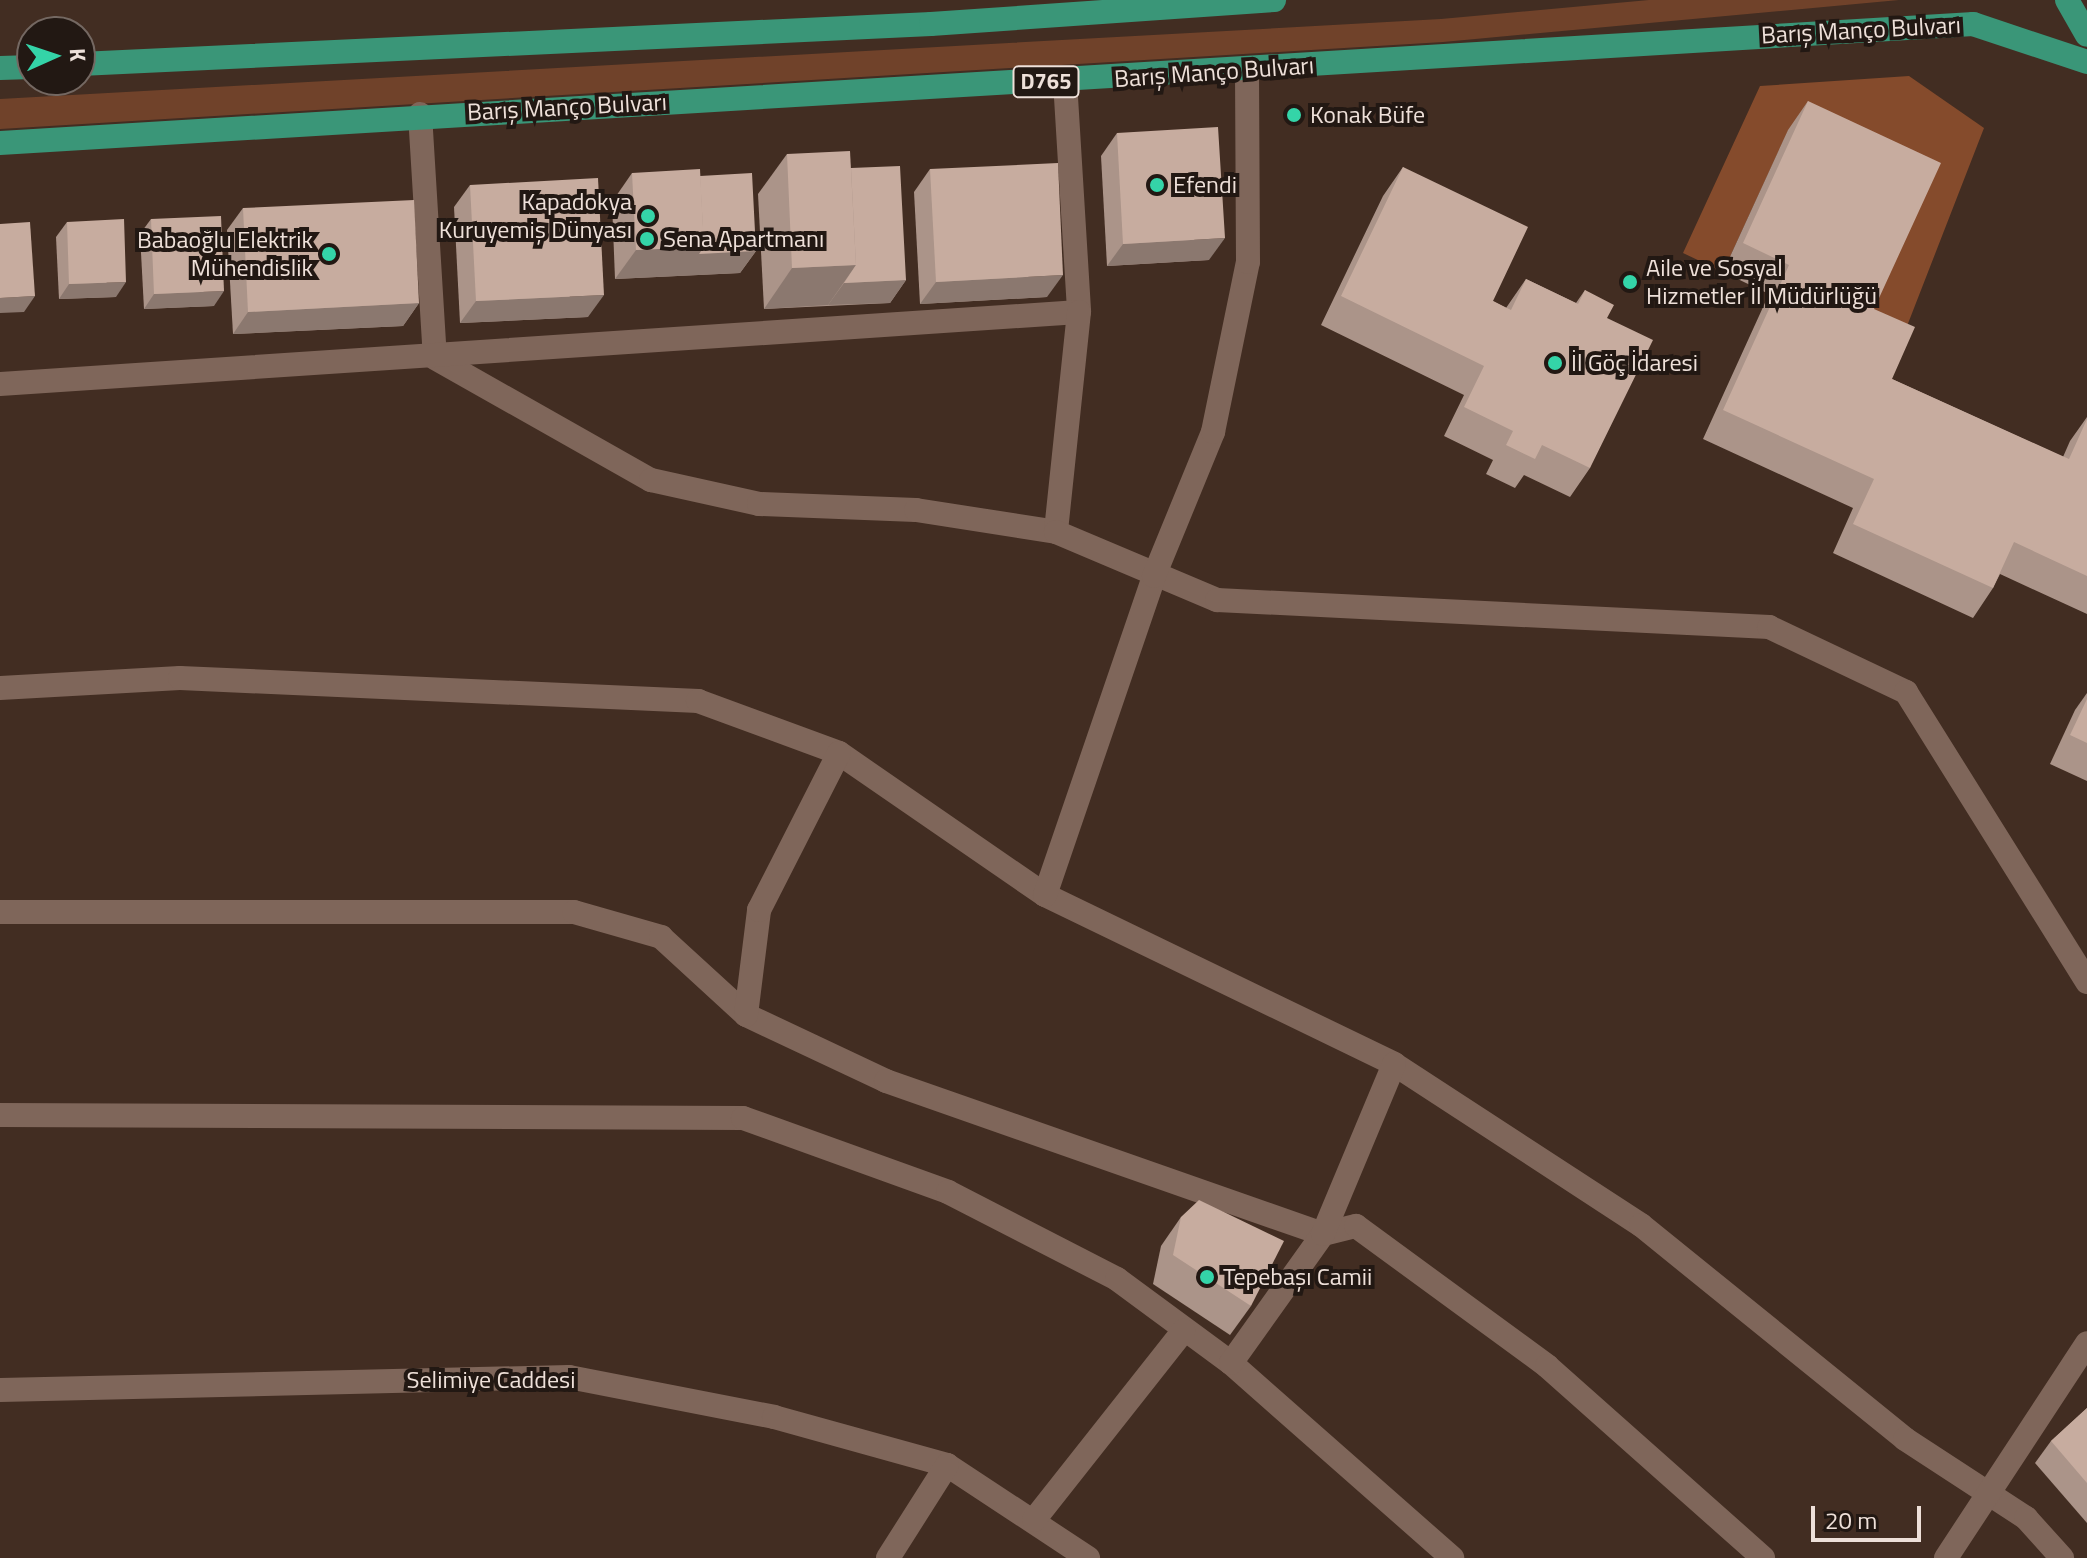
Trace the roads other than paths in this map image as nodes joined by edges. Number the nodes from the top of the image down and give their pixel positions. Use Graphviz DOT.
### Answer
graph roads {
  1 [pos="1274,0"];
  2 [pos="2067,0"];
  3 [pos="2087,35"];
  4 [pos="2087,62"];
  5 [pos="96,63"];
  6 [pos="1247,70"];
  7 [pos="1065,81"];
  8 [pos="420,114"];
  9 [pos="0,143"];
  10 [pos="1079,312"];
  11 [pos="435,358"];
  12 [pos="0,384"];
  13 [pos="1056,532"];
  14 [pos="1154,576"];
  15 [pos="0,688"];
  16 [pos="839,753"];
  17 [pos="1045,895"];
  18 [pos="0,912"];
  19 [pos="2087,982"];
  20 [pos="746,1015"];
  21 [pos="1394,1064"];
  22 [pos="0,1115"];
  23 [pos="1323,1234"];
  24 [pos="1183,1331"];
  25 [pos="2087,1343"];
  26 [pos="1231,1363"];
  27 [pos="0,1390"];
  28 [pos="947,1465"];
  29 [pos="1987,1496"];
  30 [pos="1034,1520"];
  31 [pos="888,1558"];
  32 [pos="1088,1558"];
  33 [pos="1452,1558"];
  34 [pos="1763,1558"];
  35 [pos="1946,1558"];
  36 [pos="2062,1558"];
  1 -- 5 [label="highway"];
  2 -- 3 [label="highway"];
  4 -- 6 [label="highway, Barış Manço Bulvarı / D765"];
  6 -- 7 [label="highway, Barış Manço Bulvarı / D765"];
  6 -- 14 [label="street"];
  7 -- 8 [label="highway, Barış Manço Bulvarı / D765"];
  7 -- 10 [label="street"];
  8 -- 9 [label="highway, Barış Manço Bulvarı / D765"];
  8 -- 11 [label="street"];
  10 -- 11 [label="street"];
  10 -- 13 [label="street"];
  11 -- 12 [label="street"];
  11 -- 13 [label="street"];
  13 -- 14 [label="street"];
  14 -- 17 [label="street"];
  14 -- 19 [label="street"];
  15 -- 16 [label="street"];
  16 -- 17 [label="street"];
  16 -- 20 [label="street"];
  17 -- 21 [label="street"];
  18 -- 20 [label="street"];
  20 -- 23 [label="street"];
  21 -- 23 [label="street"];
  21 -- 29 [label="street"];
  22 -- 24 [label="street"];
  23 -- 26 [label="street"];
  23 -- 34 [label="street"];
  24 -- 26 [label="street"];
  24 -- 30 [label="street"];
  25 -- 29 [label="street"];
  26 -- 33 [label="street"];
  27 -- 28 [label="street, Selimiye Caddesi"];
  28 -- 30 [label="street, Selimiye Caddesi"];
  28 -- 31 [label="street"];
  29 -- 35 [label="street"];
  29 -- 36 [label="street"];
  30 -- 32 [label="street, Selimiye Caddesi"];
}
